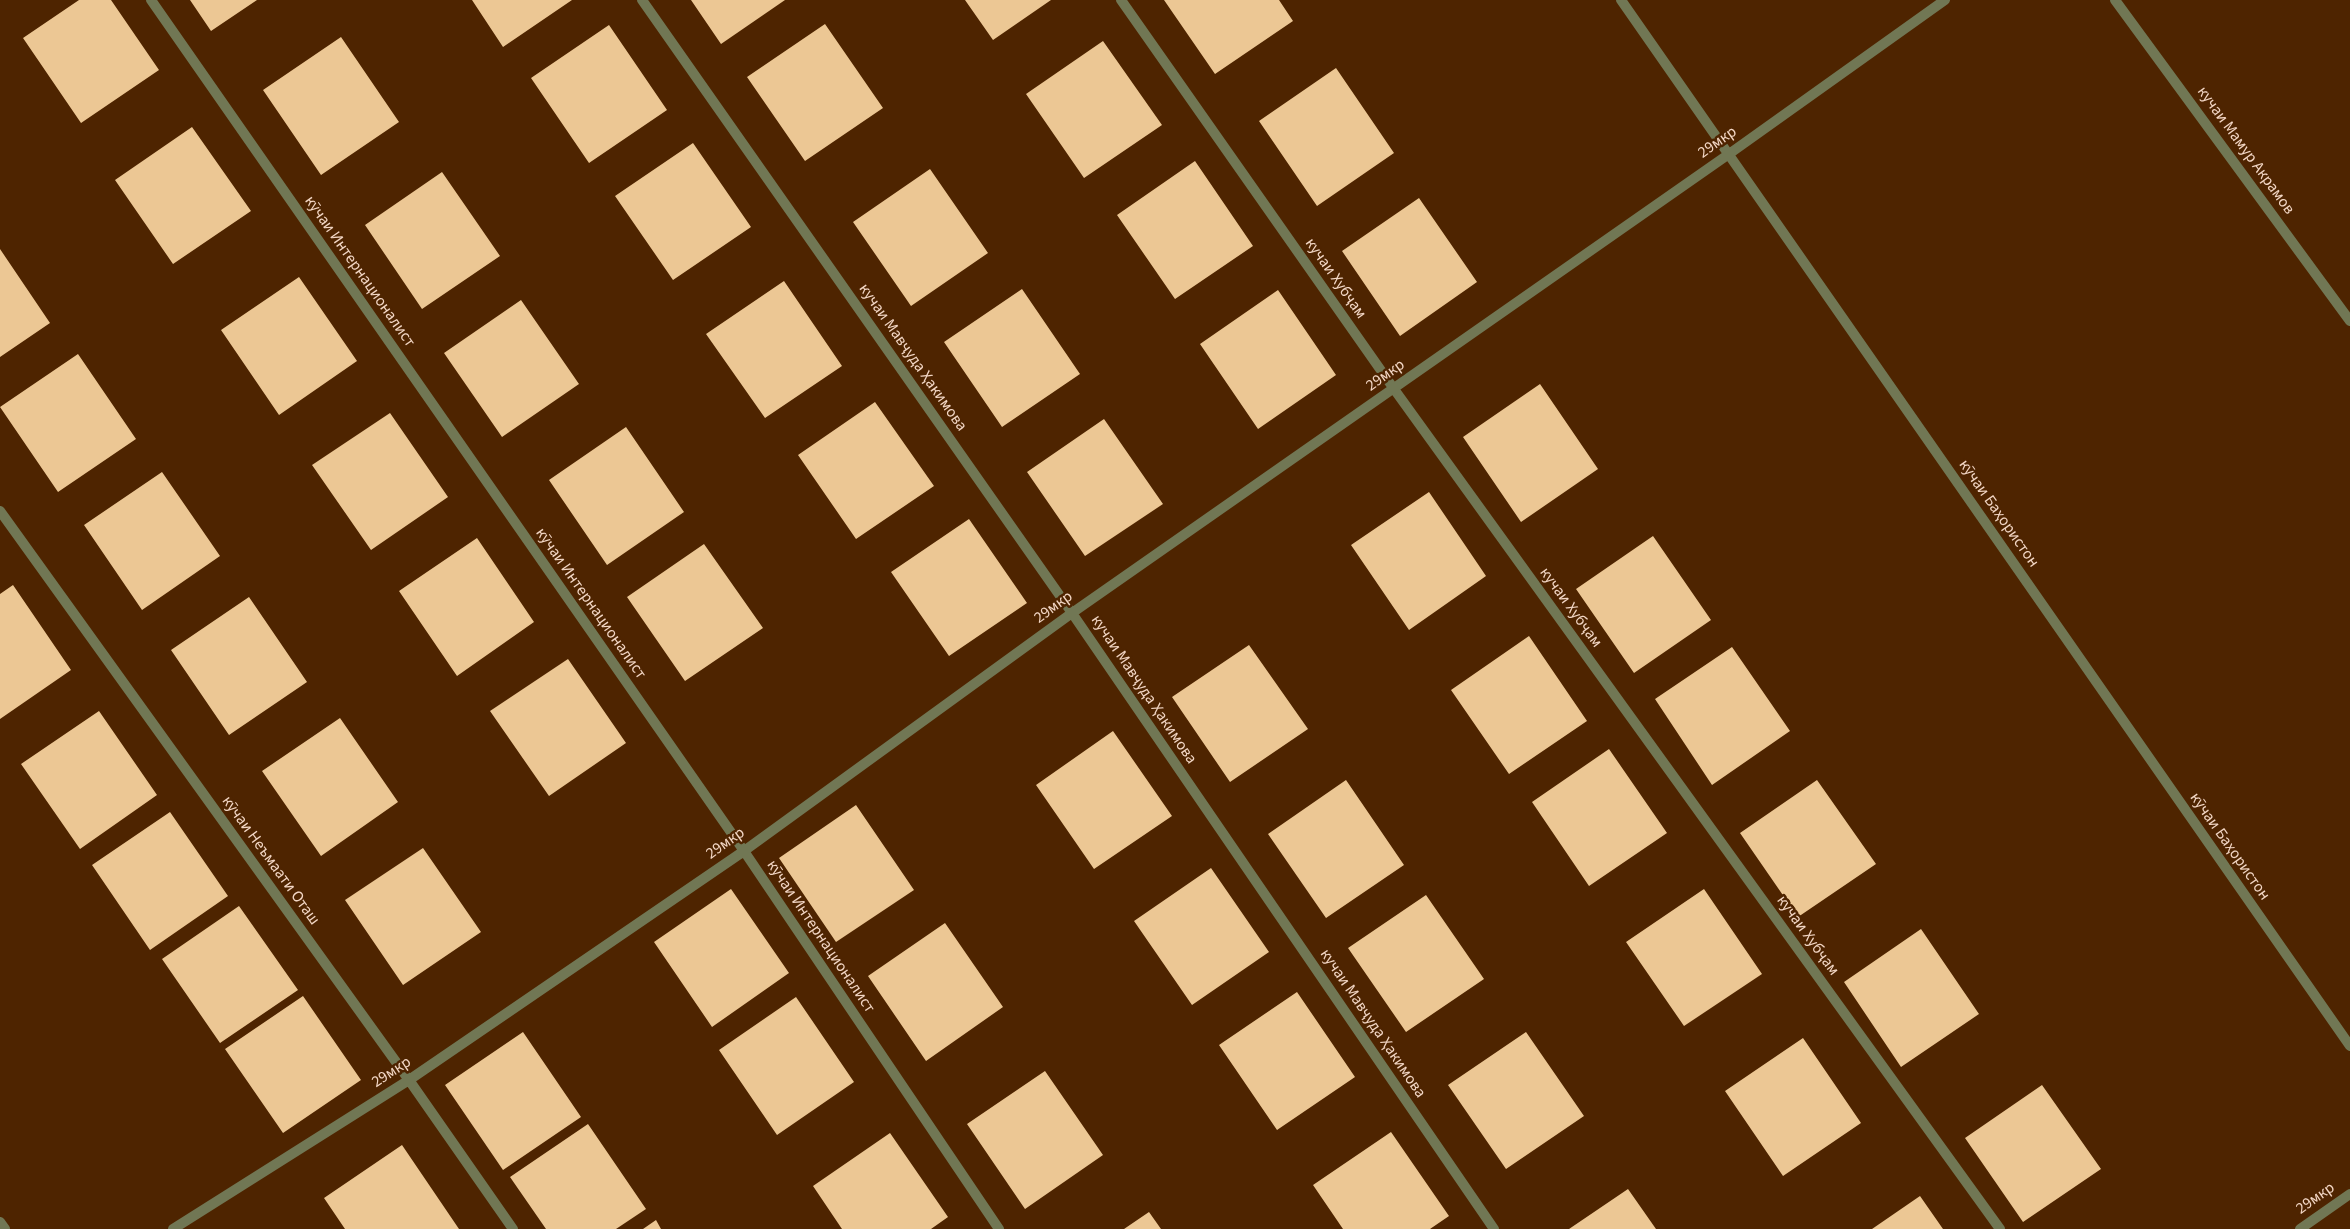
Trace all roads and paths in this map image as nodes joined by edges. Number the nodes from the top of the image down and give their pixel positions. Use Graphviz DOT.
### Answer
graph roads {
  1 [pos="151,0"];
  2 [pos="642,0"];
  3 [pos="1122,0"];
  4 [pos="1621,0"];
  5 [pos="1945,0"];
  6 [pos="2115,0"];
  7 [pos="1729,154"];
  8 [pos="2350,320"];
  9 [pos="1394,389"];
  10 [pos="0,511"];
  11 [pos="1072,613"];
  12 [pos="744,851"];
  13 [pos="2350,1046"];
  14 [pos="409,1080"];
  15 [pos="2350,1194"];
  16 [pos="0,1222"];
  17 [pos="5,1229"];
  18 [pos="174,1229"];
  19 [pos="513,1229"];
  20 [pos="999,1229"];
  21 [pos="1494,1229"];
  22 [pos="2000,1229"];
  23 [pos="2300,1229"];
  1 -- 12 [label="street, кӯчаи Интернационалист"];
  2 -- 11 [label="street, кучаи Мавҷуда Ҳакимова"];
  3 -- 9 [label="street, кучаи Хубҷам"];
  4 -- 7 [label="street, кӯчаи Баҳористон"];
  5 -- 7 [label="street, 29мкр"];
  6 -- 8 [label="street, кучаи Мамур Акрамов"];
  7 -- 9 [label="street, 29мкр"];
  7 -- 13 [label="street, кӯчаи Баҳористон"];
  9 -- 11 [label="street, 29мкр"];
  9 -- 22 [label="street, кучаи Хубҷам"];
  10 -- 14 [label="street, кӯчаи Неъмаати Оташ"];
  11 -- 12 [label="street, 29мкр"];
  11 -- 21 [label="street, кучаи Мавҷуда Ҳакимова"];
  12 -- 14 [label="street, 29мкр"];
  12 -- 20 [label="street, кӯчаи Интернационалист"];
  14 -- 18 [label="street, 29мкр"];
  14 -- 19 [label="street, кӯчаи Неъмаати Оташ"];
  15 -- 23 [label="street, 29мкр"];
  16 -- 17 [label="street"];
}
